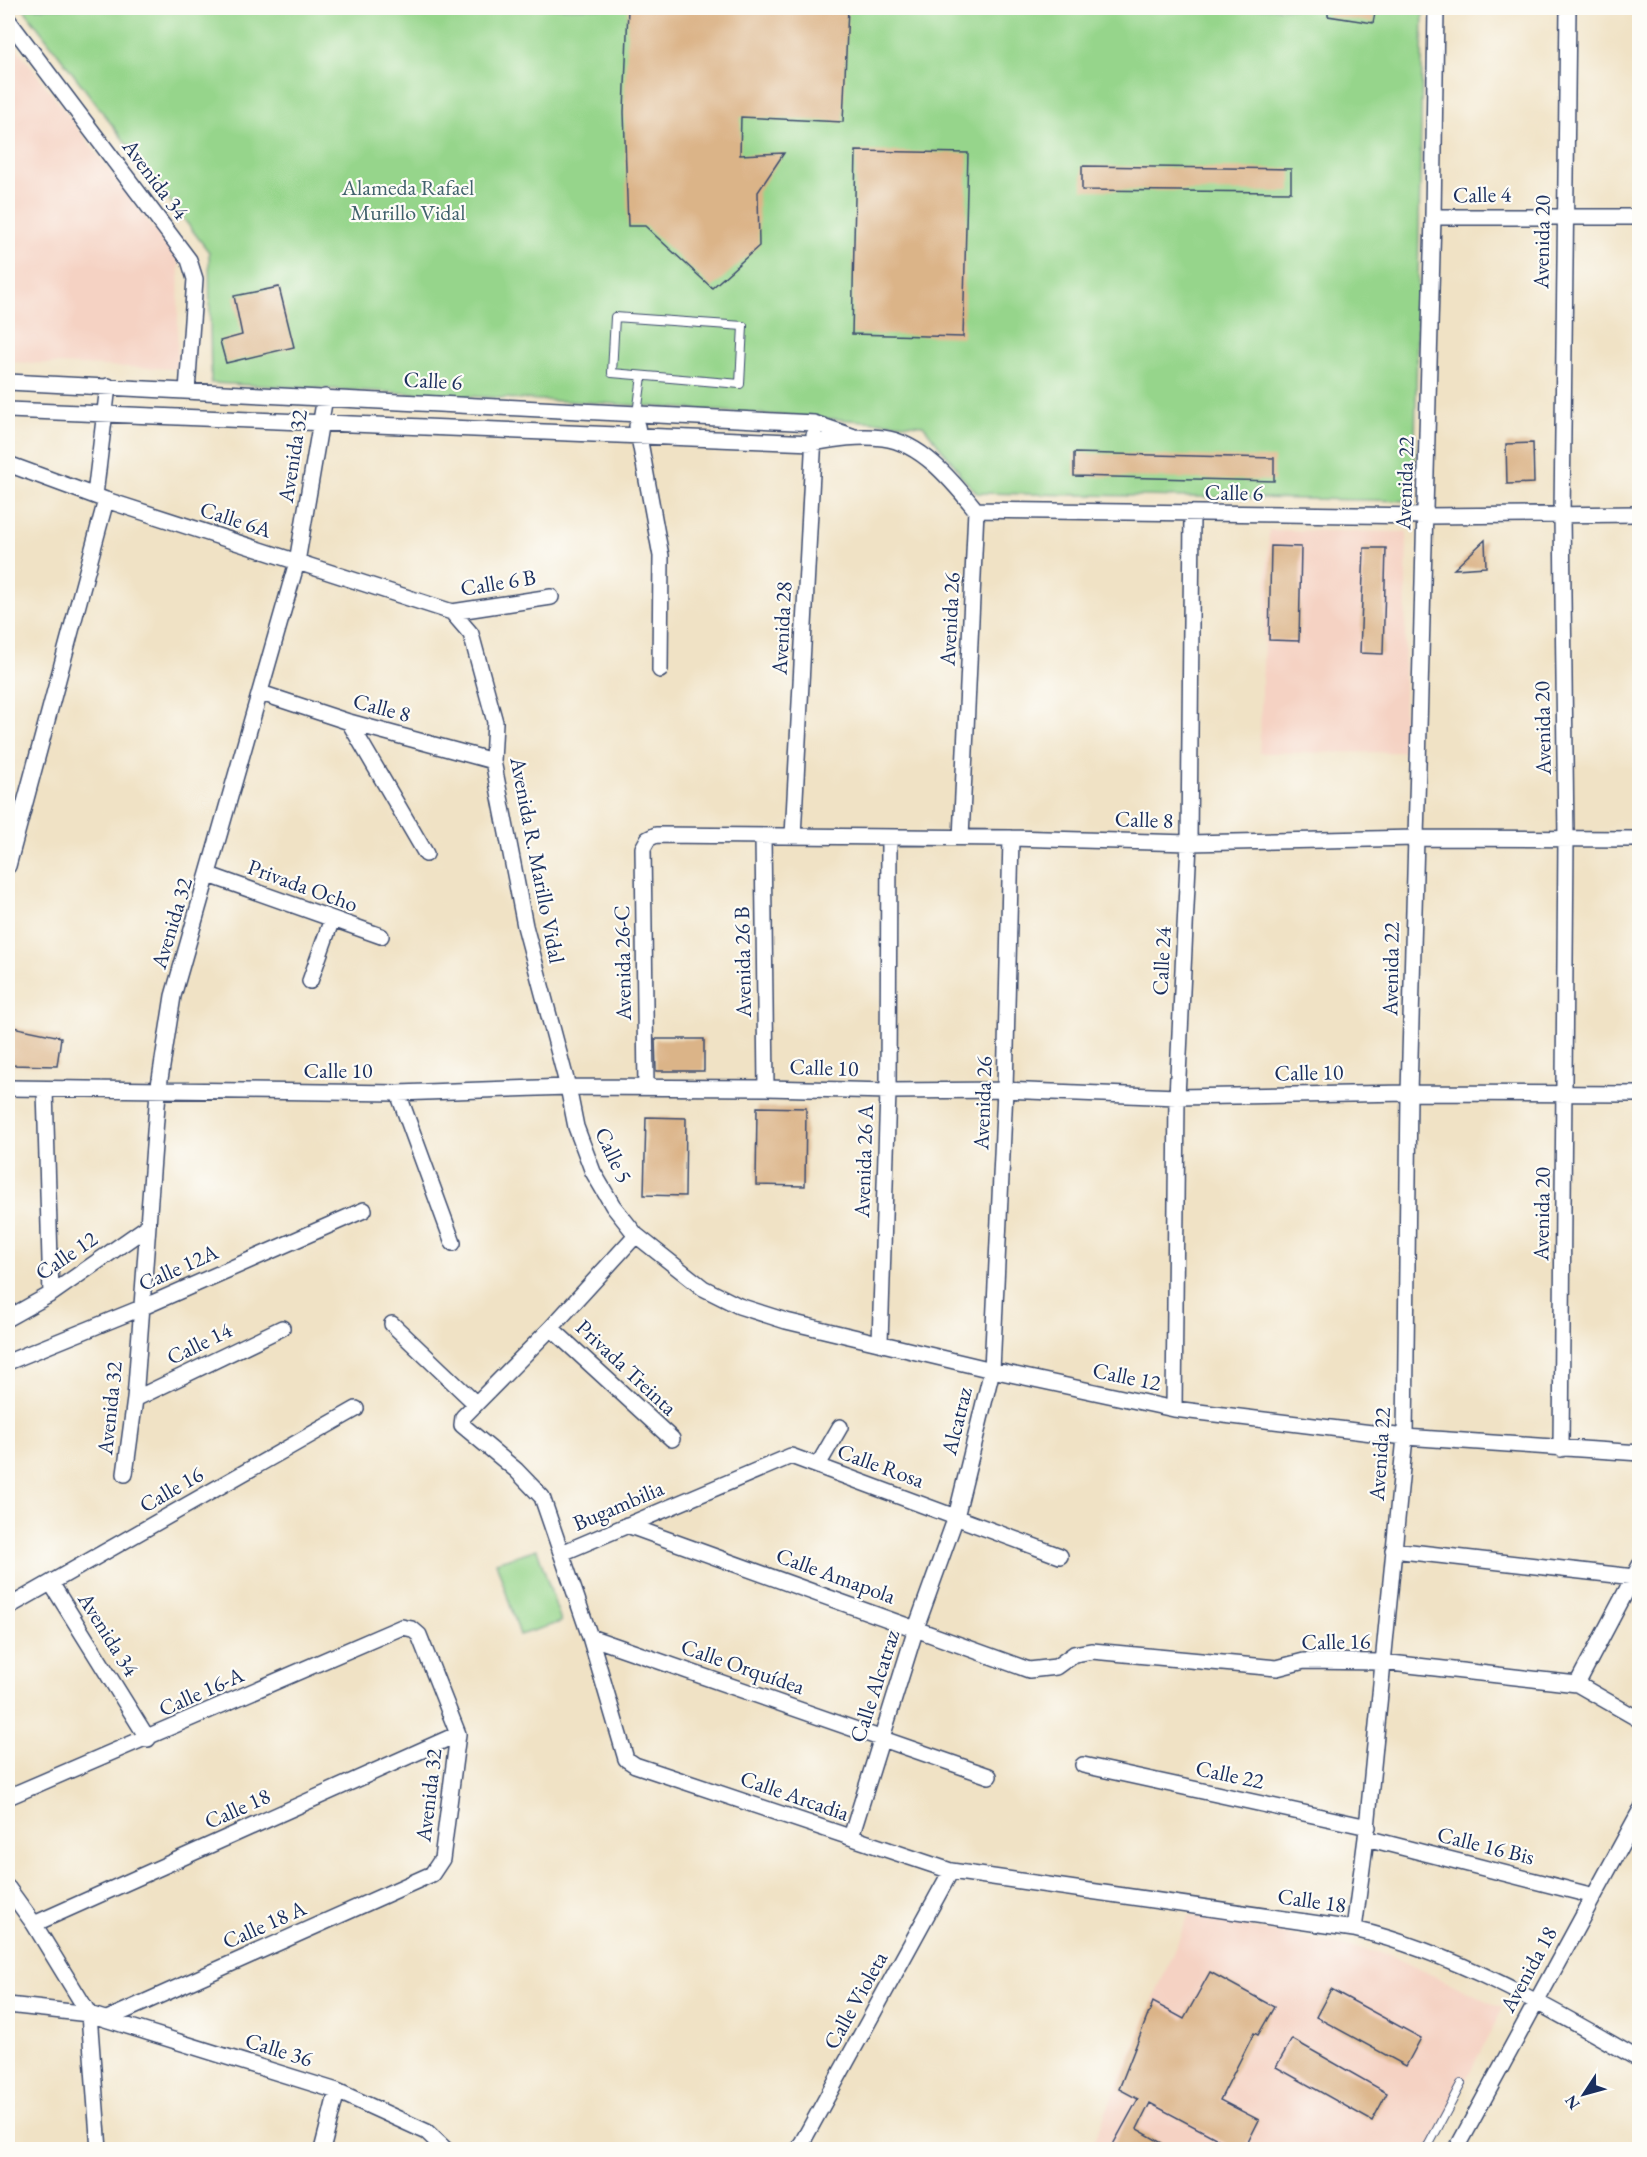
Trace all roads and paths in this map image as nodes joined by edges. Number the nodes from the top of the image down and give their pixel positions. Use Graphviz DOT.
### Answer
graph roads {
  1 [pos="1436,8"];
  2 [pos="1568,8"];
  3 [pos="8,20"];
  4 [pos="1563,216"];
  5 [pos="1433,217"];
  6 [pos="1640,217"];
  7 [pos="642,376"];
  8 [pos="8,382"];
  9 [pos="108,386"];
  10 [pos="187,391"];
  11 [pos="325,397"];
  12 [pos="8,410"];
  13 [pos="637,414"];
  14 [pos="105,416"];
  15 [pos="320,422"];
  16 [pos="814,423"];
  17 [pos="636,436"];
  18 [pos="854,437"];
  19 [pos="813,442"];
  20 [pos="8,464"];
  21 [pos="100,498"];
  22 [pos="976,510"];
  23 [pos="1192,514"];
  24 [pos="1562,514"];
  25 [pos="1640,514"];
  26 [pos="1425,516"];
  27 [pos="297,562"];
  28 [pos="551,597"];
  29 [pos="452,612"];
  30 [pos="660,670"];
  31 [pos="261,693"];
  32 [pos="349,722"];
  33 [pos="493,761"];
  34 [pos="763,836"];
  35 [pos="793,836"];
  36 [pos="889,837"];
  37 [pos="962,838"];
  38 [pos="1011,838"];
  39 [pos="1416,838"];
  40 [pos="1566,838"];
  41 [pos="648,839"];
  42 [pos="1640,839"];
  43 [pos="1188,843"];
  44 [pos="426,854"];
  45 [pos="8,866"];
  46 [pos="209,875"];
  47 [pos="332,919"];
  48 [pos="381,936"];
  49 [pos="310,981"];
  50 [pos="568,1087"];
  51 [pos="646,1087"];
  52 [pos="766,1088"];
  53 [pos="8,1089"];
  54 [pos="45,1090"];
  55 [pos="1005,1090"];
  56 [pos="888,1091"];
  57 [pos="158,1092"];
  58 [pos="398,1093"];
  59 [pos="1409,1093"];
  60 [pos="1565,1093"];
  61 [pos="1640,1094"];
  62 [pos="1177,1097"];
  63 [pos="364,1210"];
  64 [pos="147,1227"];
  65 [pos="636,1235"];
  66 [pos="453,1243"];
  67 [pos="51,1294"];
  68 [pos="141,1308"];
  69 [pos="8,1318"];
  70 [pos="392,1324"];
  71 [pos="282,1328"];
  72 [pos="551,1328"];
  73 [pos="880,1342"];
  74 [pos="8,1362"];
  75 [pos="992,1370"];
  76 [pos="135,1399"];
  77 [pos="476,1404"];
  78 [pos="356,1409"];
  79 [pos="1174,1409"];
  80 [pos="840,1427"];
  81 [pos="1405,1437"];
  82 [pos="672,1439"];
  83 [pos="1561,1449"];
  84 [pos="1640,1453"];
  85 [pos="791,1456"];
  86 [pos="818,1465"];
  87 [pos="125,1474"];
  88 [pos="956,1516"];
  89 [pos="627,1525"];
  90 [pos="1393,1550"];
  91 [pos="561,1553"];
  92 [pos="1060,1556"];
  93 [pos="1636,1571"];
  94 [pos="51,1583"];
  95 [pos="8,1607"];
  96 [pos="916,1628"];
  97 [pos="412,1629"];
  98 [pos="590,1637"];
  99 [pos="1382,1662"];
  100 [pos="1029,1670"];
  101 [pos="1577,1684"];
  102 [pos="1640,1720"];
  103 [pos="458,1734"];
  104 [pos="881,1738"];
  105 [pos="148,1739"];
  106 [pos="626,1759"];
  107 [pos="1083,1765"];
  108 [pos="989,1776"];
  109 [pos="8,1797"];
  110 [pos="1640,1811"];
  111 [pos="1367,1833"];
  112 [pos="851,1837"];
  113 [pos="438,1868"];
  114 [pos="951,1872"];
  115 [pos="8,1888"];
  116 [pos="1594,1896"];
  117 [pos="34,1924"];
  118 [pos="1354,1929"];
  119 [pos="1536,2000"];
  120 [pos="8,2005"];
  121 [pos="89,2014"];
  122 [pos="107,2019"];
  123 [pos="1640,2060"];
  124 [pos="1461,2084"];
  125 [pos="337,2091"];
  126 [pos="442,2148"];
  127 [pos="99,2150"];
  128 [pos="322,2150"];
  129 [pos="798,2150"];
  130 [pos="1426,2150"];
  131 [pos="1456,2150"];
  1 -- 5 [label="street, Avenida 22"];
  2 -- 4 [label="street, Avenida 20"];
  3 -- 10 [label="street, Avenida 34"];
  4 -- 5 [label="street, Calle 4"];
  4 -- 6 [label="street, Calle 4"];
  4 -- 24 [label="street, Avenida 20"];
  5 -- 26 [label="street, Avenida 22"];
  7 -- 7 [label="lane"];
  7 -- 13 [label="lane"];
  8 -- 9 [label="street, Calle 6"];
  9 -- 10 [label="street, Calle 6"];
  9 -- 14 [label="street"];
  10 -- 11 [label="street, Calle 6"];
  11 -- 13 [label="street, Calle 6"];
  11 -- 15 [label="street, Avenida 32"];
  12 -- 14 [label="street, Calle 6"];
  13 -- 16 [label="street, Calle 6"];
  13 -- 17 [label="street"];
  14 -- 15 [label="street, Calle 6"];
  14 -- 21 [label="street"];
  15 -- 17 [label="street, Calle 6"];
  15 -- 27 [label="street, Avenida 32"];
  16 -- 18 [label="street, Calle 6"];
  16 -- 19 [label="street, Avenida 28"];
  17 -- 19 [label="street, Calle 6"];
  17 -- 30 [label="street"];
  18 -- 19 [label="street, Calle 6"];
  18 -- 22 [label="street, Calle 6"];
  19 -- 35 [label="street, Avenida 28"];
  20 -- 21 [label="street, Calle 6A"];
  21 -- 27 [label="street, Calle 6A"];
  21 -- 45 [label="street"];
  22 -- 23 [label="street, Calle 6"];
  22 -- 37 [label="street, Avenida 26"];
  23 -- 26 [label="street, Calle 6"];
  23 -- 43 [label="street, Calle 24"];
  24 -- 25 [label="street, Calle 6"];
  24 -- 26 [label="street, Calle 6"];
  24 -- 40 [label="street, Avenida 20"];
  26 -- 39 [label="street, Avenida 22"];
  27 -- 29 [label="street, Calle 6A"];
  27 -- 31 [label="street, Avenida 32"];
  28 -- 29 [label="street, Calle 6 B"];
  29 -- 33 [label="street, Avenida R. Marillo Vidal"];
  31 -- 32 [label="street, Calle 8"];
  31 -- 46 [label="street, Avenida 32"];
  32 -- 33 [label="street, Calle 8"];
  32 -- 44 [label="street"];
  33 -- 50 [label="street, Avenida R. Marillo Vidal"];
  34 -- 35 [label="street, Calle 8"];
  34 -- 41 [label="street, Calle 8"];
  34 -- 52 [label="street, Avenida 26 B"];
  35 -- 36 [label="street, Calle 8"];
  36 -- 37 [label="street, Calle 8"];
  36 -- 56 [label="street, Avenida 26 A"];
  37 -- 38 [label="street, Calle 8"];
  38 -- 43 [label="street, Calle 8"];
  38 -- 55 [label="street, Avenida 26"];
  39 -- 40 [label="street, Calle 8"];
  39 -- 43 [label="street, Calle 8"];
  39 -- 59 [label="street, Avenida 22"];
  40 -- 42 [label="street, Calle 8"];
  40 -- 60 [label="street, Avenida 20"];
  41 -- 51 [label="street, Avenida 26-C"];
  43 -- 62 [label="street, Calle 24"];
  46 -- 47 [label="street, Privada Ocho"];
  46 -- 57 [label="street, Avenida 32"];
  47 -- 48 [label="street, Privada Ocho"];
  47 -- 49 [label="street"];
  50 -- 51 [label="street, Calle 10"];
  50 -- 58 [label="street, Calle 10"];
  50 -- 65 [label="street, Calle 5"];
  51 -- 52 [label="street, Calle 10"];
  52 -- 56 [label="street, Calle 10"];
  53 -- 54 [label="street, Calle 10"];
  54 -- 57 [label="street, Calle 10"];
  54 -- 67 [label="street"];
  55 -- 56 [label="street, Calle 10"];
  55 -- 62 [label="street, Calle 10"];
  55 -- 75 [label="street, Avenida 26"];
  56 -- 73 [label="street, Avenida 26 A"];
  57 -- 58 [label="street, Calle 10"];
  57 -- 64 [label="street, Avenida 32"];
  58 -- 66 [label="street"];
  59 -- 60 [label="street, Calle 10"];
  59 -- 62 [label="street, Calle 10"];
  59 -- 81 [label="street, Avenida 22"];
  60 -- 61 [label="street, Calle 10"];
  60 -- 83 [label="street, Avenida 20"];
  62 -- 79 [label="street, Calle 24"];
  63 -- 68 [label="street, Calle 12A"];
  64 -- 67 [label="street, Calle 12"];
  64 -- 68 [label="street, Avenida 32"];
  65 -- 72 [label="street, Privada Treinta"];
  65 -- 73 [label="street, Calle 12"];
  67 -- 69 [label="street, Calle 12"];
  68 -- 74 [label="street, Calle 12A"];
  68 -- 76 [label="street, Avenida 32"];
  70 -- 77 [label="street"];
  71 -- 76 [label="street, Calle 14"];
  72 -- 77 [label="street, Privada Treinta"];
  72 -- 82 [label="street, Privada Treinta"];
  73 -- 75 [label="street, Calle 12"];
  75 -- 79 [label="street, Calle 12"];
  75 -- 88 [label="street, Alcatraz"];
  76 -- 87 [label="street, Avenida 32"];
  77 -- 91 [label="street, Privada Treinta"];
  78 -- 94 [label="street, Calle 16"];
  79 -- 81 [label="street, Calle 12"];
  80 -- 86 [label="street"];
  81 -- 83 [label="street, Calle 12"];
  81 -- 90 [label="street, Avenida 22"];
  83 -- 84 [label="street, Calle 12"];
  85 -- 86 [label="street, Calle Rosa"];
  85 -- 89 [label="street, Bugambilia"];
  86 -- 88 [label="street, Calle Rosa"];
  88 -- 92 [label="street, Calle Rosa"];
  88 -- 96 [label="street, Calle Alcatraz"];
  89 -- 91 [label="street, Bugambilia"];
  89 -- 96 [label="street, Calle Amapola"];
  90 -- 93 [label="street"];
  90 -- 99 [label="street, Avenida 22"];
  91 -- 98 [label="street, Bugambilia"];
  93 -- 101 [label="street"];
  94 -- 95 [label="street, Calle 16"];
  94 -- 105 [label="street, Avenida 34"];
  96 -- 100 [label="street, Calle Amapola"];
  96 -- 104 [label="street, Calle Alcatraz"];
  97 -- 103 [label="street, Avenida 32"];
  97 -- 105 [label="street, Calle 16-A"];
  98 -- 104 [label="street, Calle Orquídea"];
  98 -- 106 [label="street, Bugambilia"];
  99 -- 100 [label="street, Calle 16"];
  99 -- 101 [label="street, Calle 16"];
  99 -- 111 [label="street, Avenida 22"];
  101 -- 102 [label="street, Calle 16"];
  103 -- 113 [label="street, Avenida 32"];
  103 -- 117 [label="street, Calle 18"];
  104 -- 108 [label="street, Calle Orquídea"];
  104 -- 112 [label="street, Calle Alcatraz"];
  105 -- 109 [label="street, Calle 16-A"];
  106 -- 112 [label="street, Calle Arcadia"];
  107 -- 111 [label="street, Calle 22"];
  110 -- 116 [label="street, Avenida 18"];
  111 -- 116 [label="street, Calle 16 Bis"];
  111 -- 118 [label="street, Avenida 22"];
  112 -- 114 [label="street, Calle Arcadia"];
  113 -- 122 [label="street, Calle 18 A"];
  114 -- 118 [label="street, Calle 18"];
  114 -- 129 [label="street, Calle Violeta"];
  115 -- 117 [label="street"];
  116 -- 119 [label="street, Avenida 18"];
  117 -- 121 [label="street"];
  118 -- 119 [label="street, Calle 18"];
  119 -- 123 [label="street, Calle 18"];
  119 -- 131 [label="street, Avenida 18"];
  120 -- 121 [label="street, Calle 36"];
  121 -- 122 [label="street, Calle 36"];
  121 -- 127 [label="street"];
  122 -- 125 [label="street, Calle 36"];
  124 -- 130 [label="lane"];
  125 -- 126 [label="street, Calle 36"];
  125 -- 128 [label="street"];
}
